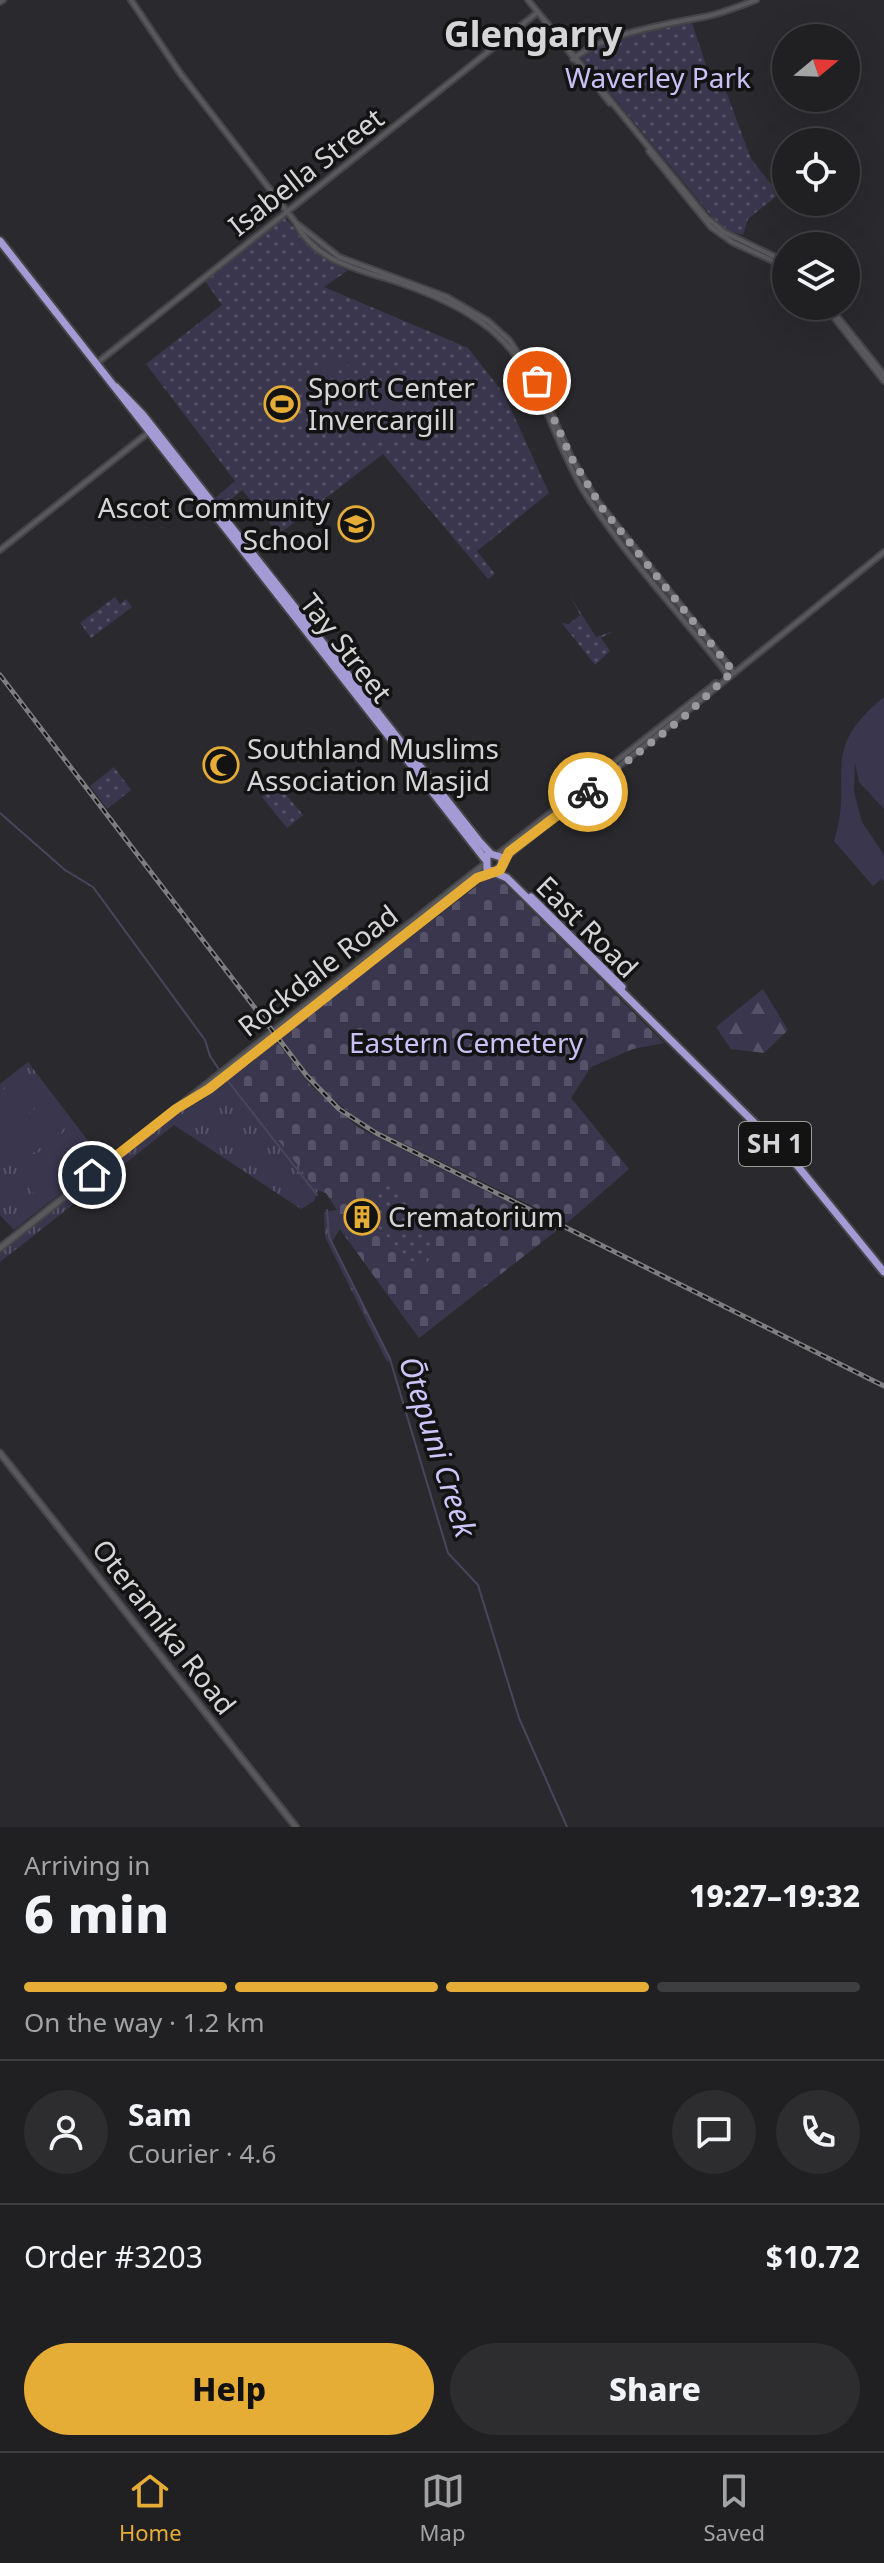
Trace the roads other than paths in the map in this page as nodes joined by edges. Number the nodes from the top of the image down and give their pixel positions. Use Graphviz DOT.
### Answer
graph roads {
  1 [pos="131,0"];
  2 [pos="528,0"];
  3 [pos="756,0"];
  4 [pos="538,12"];
  5 [pos="575,57"];
  6 [pos="287,212"];
  7 [pos="0,241"];
  8 [pos="772,257"];
  9 [pos="838,320"];
  10 [pos="97,363"];
  11 [pos="884,378"];
  12 [pos="151,430"];
  13 [pos="0,550"];
  14 [pos="884,552"];
  15 [pos="731,673"];
  16 [pos="657,729"];
  17 [pos="661,735"];
  18 [pos="494,862"];
  19 [pos="0,1248"];
  20 [pos="884,1272"];
  21 [pos="0,1453"];
  22 [pos="296,1827"];
  1 -- 6 [label="street"];
  2 -- 4 [label="street"];
  3 -- 5 [label="street"];
  4 -- 5 [label="street"];
  4 -- 6 [label="street, Isabella Street"];
  5 -- 8 [label="street"];
  6 -- 10 [label="street, Isabella Street"];
  6 -- 15 [label="street"];
  7 -- 10 [label="highway, Tay Street / SH 1"];
  9 -- 11 [label="street"];
  10 -- 12 [label="highway, Tay Street / SH 1"];
  12 -- 13 [label="street"];
  12 -- 18 [label="highway, Tay Street / SH 1"];
  14 -- 15 [label="street"];
  15 -- 16 [label="street"];
  15 -- 17 [label="street"];
  16 -- 17 [label="street"];
  16 -- 18 [label="street"];
  17 -- 18 [label="street"];
  18 -- 19 [label="main road, Rockdale Road"];
  18 -- 20 [label="highway, East Road / SH 1"];
  21 -- 22 [label="main road, Oteramika Road"];
}
